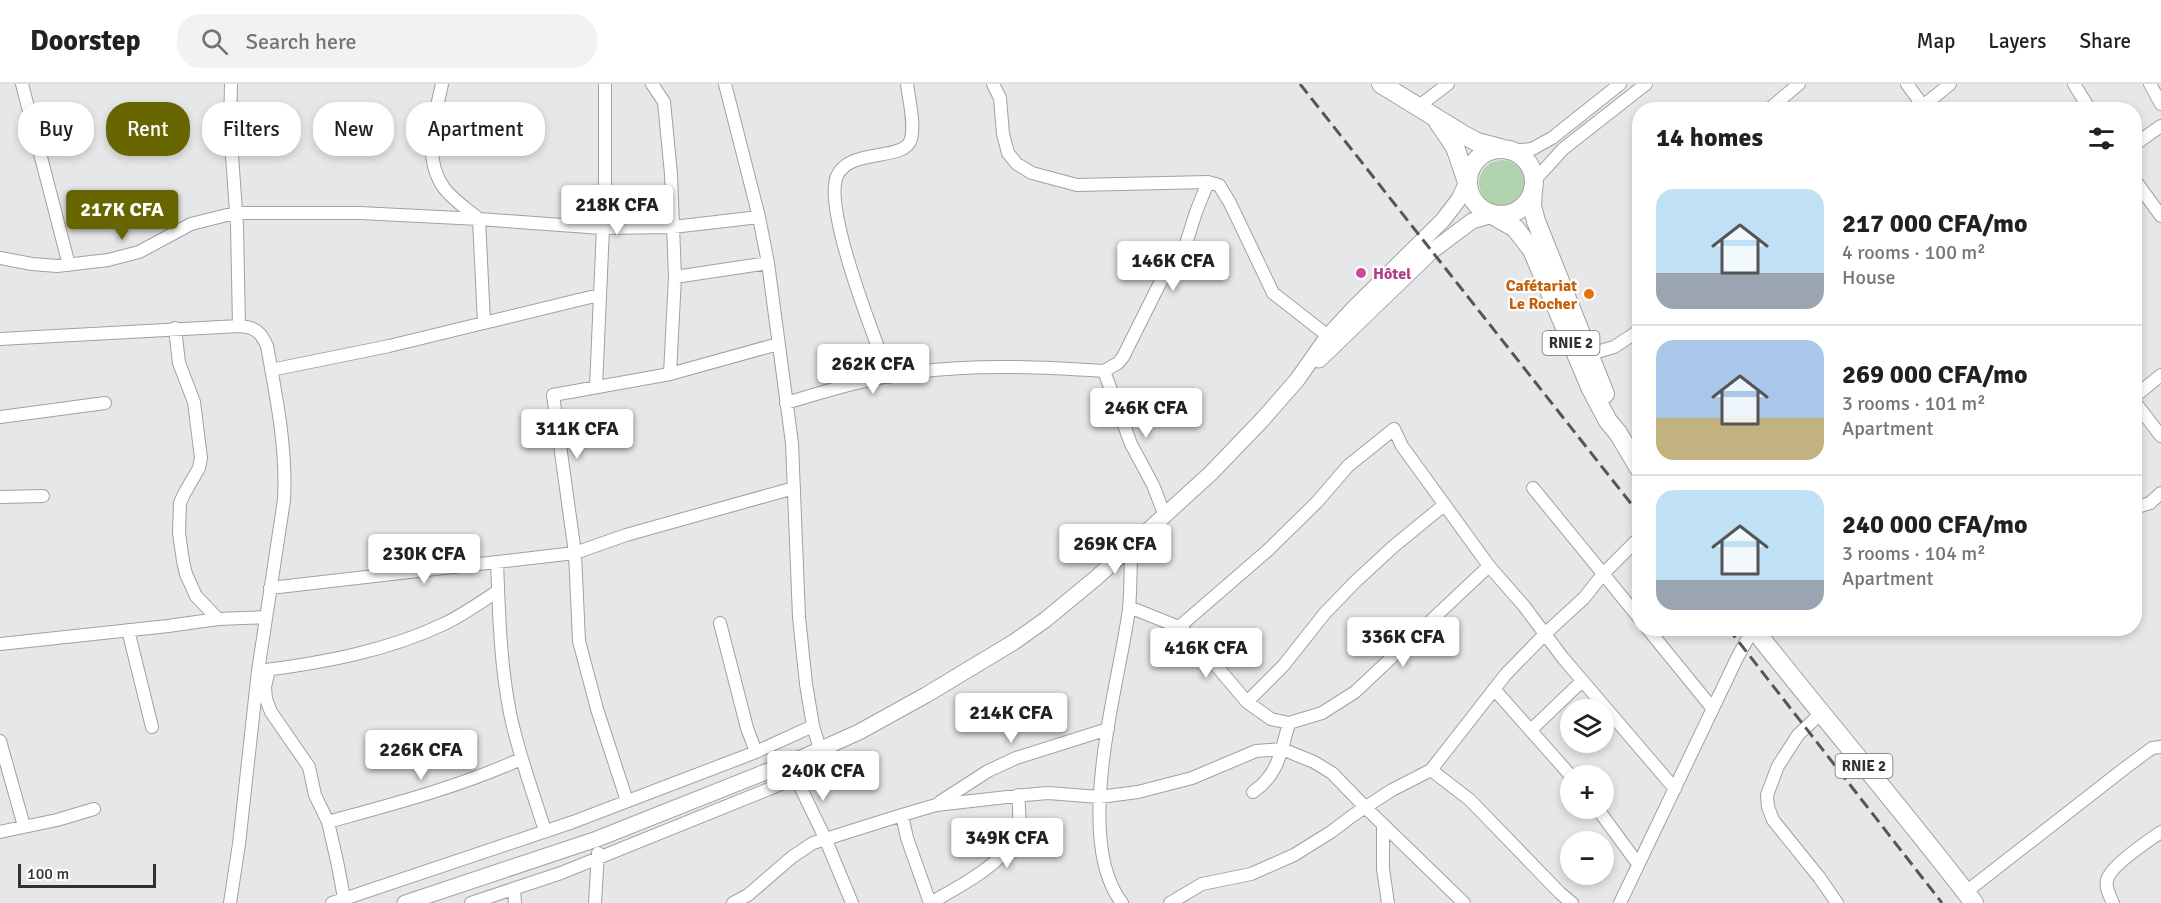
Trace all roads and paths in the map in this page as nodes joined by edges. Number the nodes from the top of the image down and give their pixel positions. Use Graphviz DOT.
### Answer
graph roads {
  1 [pos="22,84"];
  2 [pos="231,84"];
  3 [pos="442,84"];
  4 [pos="605,84"];
  5 [pos="652,84"];
  6 [pos="725,84"];
  7 [pos="908,84"];
  8 [pos="993,84"];
  9 [pos="1381,84"];
  10 [pos="1448,84"];
  11 [pos="1620,84"];
  12 [pos="1646,84"];
  13 [pos="1799,84"];
  14 [pos="1907,84"];
  15 [pos="1950,84"];
  16 [pos="2074,84"];
  17 [pos="2150,84"];
  18 [pos="1778,102"];
  19 [pos="1919,102"];
  20 [pos="1930,102"];
  21 [pos="2085,102"];
  22 [pos="2161,104"];
  23 [pos="1419,106"];
  24 [pos="1436,117"];
  25 [pos="2161,126"];
  26 [pos="2142,139"];
  27 [pos="1508,150"];
  28 [pos="1208,182"];
  29 [pos="1467,182"];
  30 [pos="1534,185"];
  31 [pos="2142,190"];
  32 [pos="235,213"];
  33 [pos="1492,214"];
  34 [pos="2161,216"];
  35 [pos="759,217"];
  36 [pos="478,219"];
  37 [pos="673,227"];
  38 [pos="602,228"];
  39 [pos="0,258"];
  40 [pos="768,263"];
  41 [pos="69,265"];
  42 [pos="675,277"];
  43 [pos="599,295"];
  44 [pos="484,323"];
  45 [pos="239,326"];
  46 [pos="175,328"];
  47 [pos="1632,335"];
  48 [pos="1328,336"];
  49 [pos="0,339"];
  50 [pos="778,344"];
  51 [pos="1590,354"];
  52 [pos="271,370"];
  53 [pos="1104,371"];
  54 [pos="670,374"];
  55 [pos="2161,375"];
  56 [pos="889,377"];
  57 [pos="1297,380"];
  58 [pos="596,387"];
  59 [pos="2142,392"];
  60 [pos="105,403"];
  61 [pos="786,403"];
  62 [pos="2142,410"];
  63 [pos="0,417"];
  64 [pos="1618,433"];
  65 [pos="2161,436"];
  66 [pos="1632,445"];
  67 [pos="794,488"];
  68 [pos="1533,488"];
  69 [pos="2161,493"];
  70 [pos="43,496"];
  71 [pos="0,497"];
  72 [pos="1444,505"];
  73 [pos="2142,506"];
  74 [pos="1165,516"];
  75 [pos="1132,545"];
  76 [pos="1632,545"];
  77 [pos="575,553"];
  78 [pos="497,562"];
  79 [pos="1489,566"];
  80 [pos="1603,574"];
  81 [pos="270,588"];
  82 [pos="498,591"];
  83 [pos="1129,607"];
  84 [pos="1632,609"];
  85 [pos="266,617"];
  86 [pos="218,619"];
  87 [pos="720,623"];
  88 [pos="1179,627"];
  89 [pos="128,630"];
  90 [pos="1544,635"];
  91 [pos="1654,636"];
  92 [pos="1749,636"];
  93 [pos="1759,636"];
  94 [pos="0,644"];
  95 [pos="263,671"];
  96 [pos="1582,681"];
  97 [pos="1494,689"];
  98 [pos="1247,702"];
  99 [pos="1713,709"];
  100 [pos="1820,714"];
  101 [pos="1289,723"];
  102 [pos="813,726"];
  103 [pos="152,727"];
  104 [pos="1108,729"];
  105 [pos="1532,729"];
  106 [pos="0,741"];
  107 [pos="2161,747"];
  108 [pos="820,749"];
  109 [pos="1282,749"];
  110 [pos="756,752"];
  111 [pos="521,759"];
  112 [pos="1562,765"];
  113 [pos="1431,770"];
  114 [pos="1675,789"];
  115 [pos="1253,792"];
  116 [pos="1018,795"];
  117 [pos="1099,797"];
  118 [pos="627,801"];
  119 [pos="936,805"];
  120 [pos="1366,808"];
  121 [pos="94,809"];
  122 [pos="902,814"];
  123 [pos="1605,819"];
  124 [pos="328,822"];
  125 [pos="1383,825"];
  126 [pos="24,826"];
  127 [pos="545,831"];
  128 [pos="0,832"];
  129 [pos="2161,832"];
  130 [pos="825,838"];
  131 [pos="597,839"];
  132 [pos="500,847"];
  133 [pos="599,857"];
  134 [pos="1638,864"];
  135 [pos="504,870"];
  136 [pos="514,890"];
  137 [pos="1970,897"];
  138 [pos="345,901"];
  139 [pos="230,903"];
  140 [pos="332,903"];
  141 [pos="405,903"];
  142 [pos="471,903"];
  143 [pos="515,903"];
  144 [pos="595,903"];
  145 [pos="733,903"];
  146 [pos="852,903"];
  147 [pos="930,903"];
  148 [pos="1122,903"];
  149 [pos="1170,903"];
  150 [pos="1388,903"];
  151 [pos="1464,903"];
  152 [pos="1572,903"];
  153 [pos="1620,903"];
  154 [pos="1837,903"];
  155 [pos="2113,903"];
  1 -- 41 [label="street"];
  2 -- 32 [label="street"];
  3 -- 36 [label="street"];
  4 -- 38 [label="street"];
  5 -- 37 [label="street"];
  6 -- 35 [label="street"];
  7 -- 56 [label="street"];
  8 -- 28 [label="street"];
  9 -- 23 [label="highway"];
  10 -- 23 [label="street"];
  11 -- 27 [label="street"];
  12 -- 30 [label="street"];
  13 -- 18 [label="street"];
  14 -- 19 [label="street"];
  15 -- 20 [label="street"];
  16 -- 21 [label="street"];
  17 -- 22 [label="street"];
  23 -- 24 [label="highway"];
  24 -- 27 [label="highway"];
  24 -- 29 [label="highway"];
  25 -- 26 [label="street"];
  27 -- 29 [label="highway"];
  27 -- 30 [label="highway"];
  28 -- 48 [label="street"];
  28 -- 53 [label="street"];
  29 -- 33 [label="highway"];
  29 -- 48 [label="main road"];
  30 -- 33 [label="highway"];
  30 -- 51 [label="highway, RNIE 2"];
  31 -- 34 [label="street"];
  32 -- 36 [label="street"];
  32 -- 41 [label="street"];
  32 -- 45 [label="street"];
  33 -- 57 [label="main road"];
  33 -- 64 [label="highway, RNIE 2"];
  35 -- 37 [label="street"];
  35 -- 40 [label="street"];
  36 -- 38 [label="street"];
  36 -- 44 [label="street"];
  37 -- 38 [label="street"];
  37 -- 42 [label="street"];
  38 -- 43 [label="street"];
  39 -- 41 [label="street"];
  40 -- 42 [label="street"];
  40 -- 50 [label="street"];
  42 -- 54 [label="street"];
  43 -- 44 [label="street"];
  43 -- 58 [label="street"];
  44 -- 52 [label="street"];
  45 -- 46 [label="street"];
  45 -- 52 [label="street"];
  46 -- 49 [label="street"];
  46 -- 86 [label="street"];
  47 -- 51 [label="street"];
  48 -- 57 [label="main road"];
  50 -- 54 [label="street"];
  50 -- 61 [label="street"];
  51 -- 64 [label="highway, RNIE 2"];
  52 -- 81 [label="street"];
  53 -- 56 [label="street"];
  53 -- 74 [label="street"];
  54 -- 58 [label="street"];
  55 -- 59 [label="street"];
  56 -- 61 [label="street"];
  57 -- 74 [label="main road"];
  58 -- 77 [label="street"];
  60 -- 63 [label="street"];
  61 -- 67 [label="street"];
  62 -- 65 [label="street"];
  64 -- 66 [label="highway, RNIE 2"];
  67 -- 77 [label="street"];
  67 -- 102 [label="street"];
  68 -- 80 [label="street"];
  69 -- 73 [label="street"];
  70 -- 71 [label="street"];
  72 -- 79 [label="street"];
  72 -- 88 [label="street"];
  72 -- 98 [label="street"];
  74 -- 75 [label="main road"];
  75 -- 83 [label="street"];
  75 -- 108 [label="main road"];
  76 -- 80 [label="street"];
  77 -- 78 [label="street"];
  77 -- 118 [label="street"];
  78 -- 81 [label="street"];
  78 -- 82 [label="street"];
  79 -- 90 [label="street"];
  79 -- 101 [label="street"];
  80 -- 84 [label="street"];
  80 -- 90 [label="street"];
  81 -- 85 [label="street"];
  82 -- 95 [label="street"];
  82 -- 111 [label="street"];
  83 -- 88 [label="street"];
  83 -- 104 [label="street"];
  85 -- 86 [label="street"];
  85 -- 95 [label="street"];
  86 -- 89 [label="street"];
  87 -- 110 [label="street"];
  88 -- 98 [label="street"];
  89 -- 94 [label="street"];
  89 -- 103 [label="street"];
  90 -- 96 [label="street"];
  90 -- 97 [label="street"];
  91 -- 99 [label="street"];
  92 -- 99 [label="street"];
  93 -- 100 [label="highway, RNIE 2"];
  95 -- 124 [label="street"];
  95 -- 139 [label="street"];
  96 -- 105 [label="street"];
  96 -- 114 [label="street"];
  97 -- 105 [label="street"];
  97 -- 113 [label="street"];
  98 -- 101 [label="street"];
  99 -- 114 [label="street"];
  100 -- 137 [label="highway, RNIE 2"];
  100 -- 154 [label="street"];
  101 -- 109 [label="street"];
  102 -- 108 [label="street"];
  102 -- 110 [label="street"];
  104 -- 117 [label="street"];
  104 -- 119 [label="street"];
  105 -- 112 [label="street"];
  106 -- 126 [label="street"];
  107 -- 137 [label="street"];
  108 -- 131 [label="main road"];
  109 -- 115 [label="street"];
  109 -- 117 [label="street"];
  109 -- 120 [label="street"];
  110 -- 118 [label="street"];
  111 -- 124 [label="street"];
  111 -- 127 [label="street"];
  113 -- 120 [label="street"];
  113 -- 152 [label="street"];
  114 -- 134 [label="street"];
  116 -- 117 [label="street"];
  116 -- 119 [label="street"];
  116 -- 147 [label="street"];
  117 -- 148 [label="street"];
  118 -- 127 [label="street"];
  119 -- 122 [label="street"];
  120 -- 125 [label="street"];
  120 -- 149 [label="street"];
  121 -- 126 [label="street"];
  122 -- 130 [label="street"];
  122 -- 147 [label="street"];
  123 -- 134 [label="street"];
  124 -- 138 [label="street"];
  125 -- 150 [label="street"];
  125 -- 151 [label="street"];
  126 -- 128 [label="street"];
  127 -- 132 [label="street"];
  129 -- 155 [label="street"];
  130 -- 133 [label="street"];
  130 -- 145 [label="street"];
  130 -- 146 [label="street"];
  131 -- 133 [label="street"];
  131 -- 135 [label="main road"];
  132 -- 135 [label="street"];
  132 -- 138 [label="street"];
  133 -- 136 [label="street"];
  133 -- 144 [label="street"];
  134 -- 153 [label="street"];
  135 -- 141 [label="main road"];
  136 -- 142 [label="street"];
  136 -- 143 [label="street"];
  138 -- 140 [label="street"];
}
